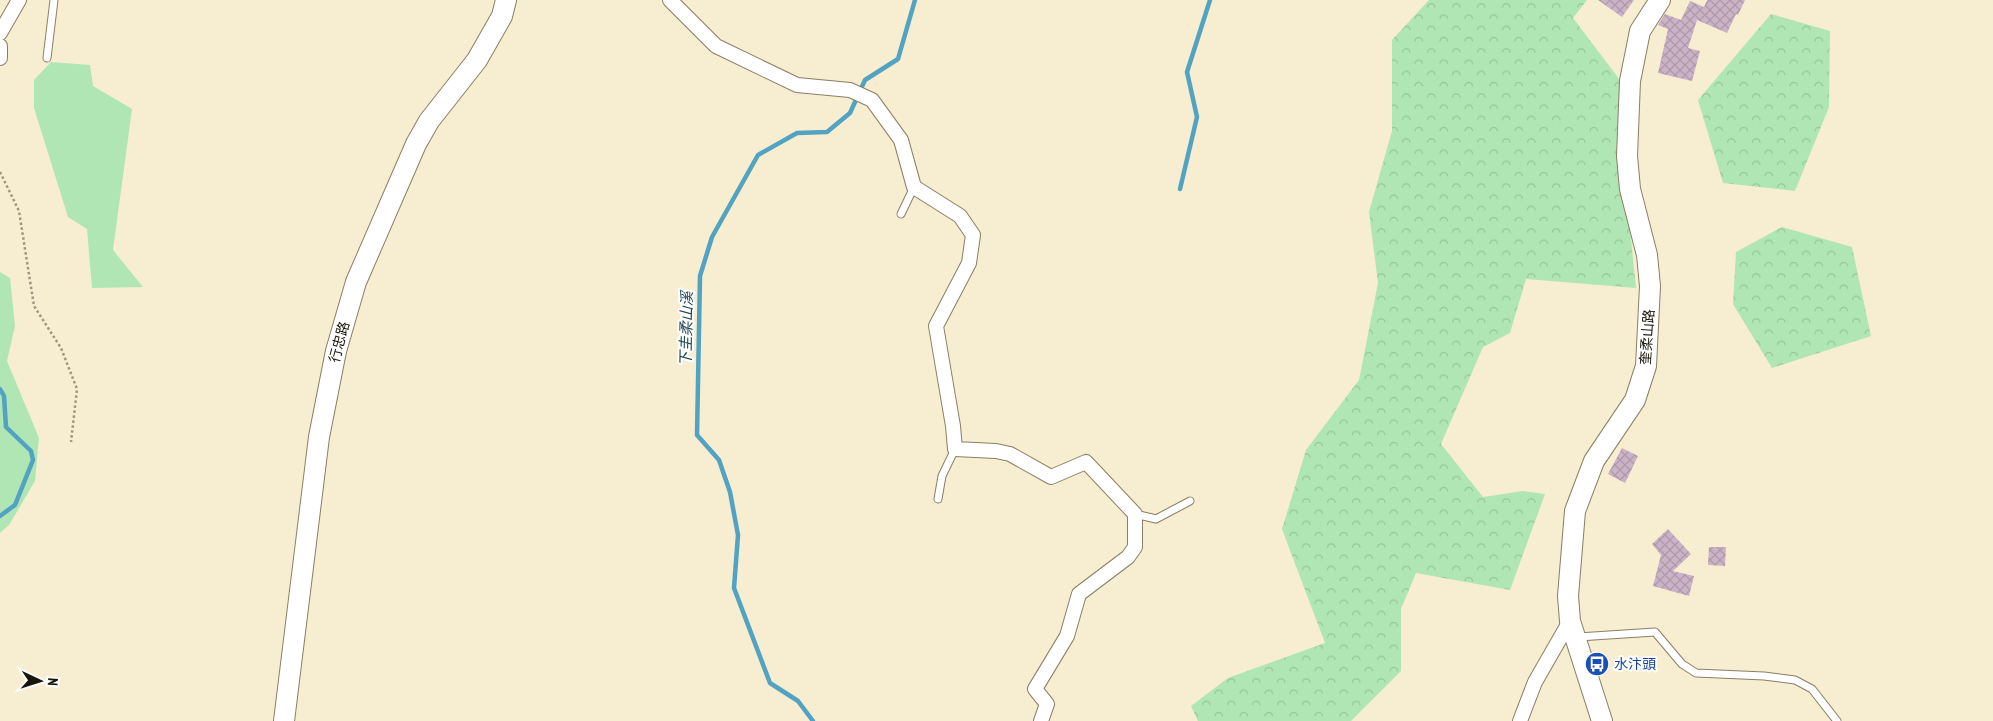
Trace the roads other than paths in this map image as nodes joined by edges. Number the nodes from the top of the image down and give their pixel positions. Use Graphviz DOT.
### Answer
graph roads {
  1 [pos="19,0"];
  2 [pos="54,0"];
  3 [pos="506,0"];
  4 [pos="670,0"];
  5 [pos="1660,0"];
  6 [pos="0,33"];
  7 [pos="0,46"];
  8 [pos="0,58"];
  9 [pos="47,58"];
  10 [pos="914,187"];
  11 [pos="901,214"];
  12 [pos="954,448"];
  13 [pos="938,499"];
  14 [pos="1190,501"];
  15 [pos="1135,514"];
  16 [pos="1572,629"];
  17 [pos="284,721"];
  18 [pos="1041,721"];
  19 [pos="1520,721"];
  20 [pos="1602,721"];
  21 [pos="1837,721"];
  1 -- 6 [label="street"];
  2 -- 9 [label="lane"];
  3 -- 17 [label="street, 行忠路"];
  4 -- 10 [label="street"];
  5 -- 16 [label="street, 奎柔山路"];
  7 -- 8 [label="street"];
  10 -- 11 [label="lane"];
  10 -- 12 [label="street"];
  12 -- 13 [label="lane"];
  12 -- 15 [label="street"];
  14 -- 15 [label="lane"];
  15 -- 18 [label="street"];
  16 -- 19 [label="street"];
  16 -- 20 [label="street, 奎柔山路"];
  16 -- 21 [label="lane"];
}
